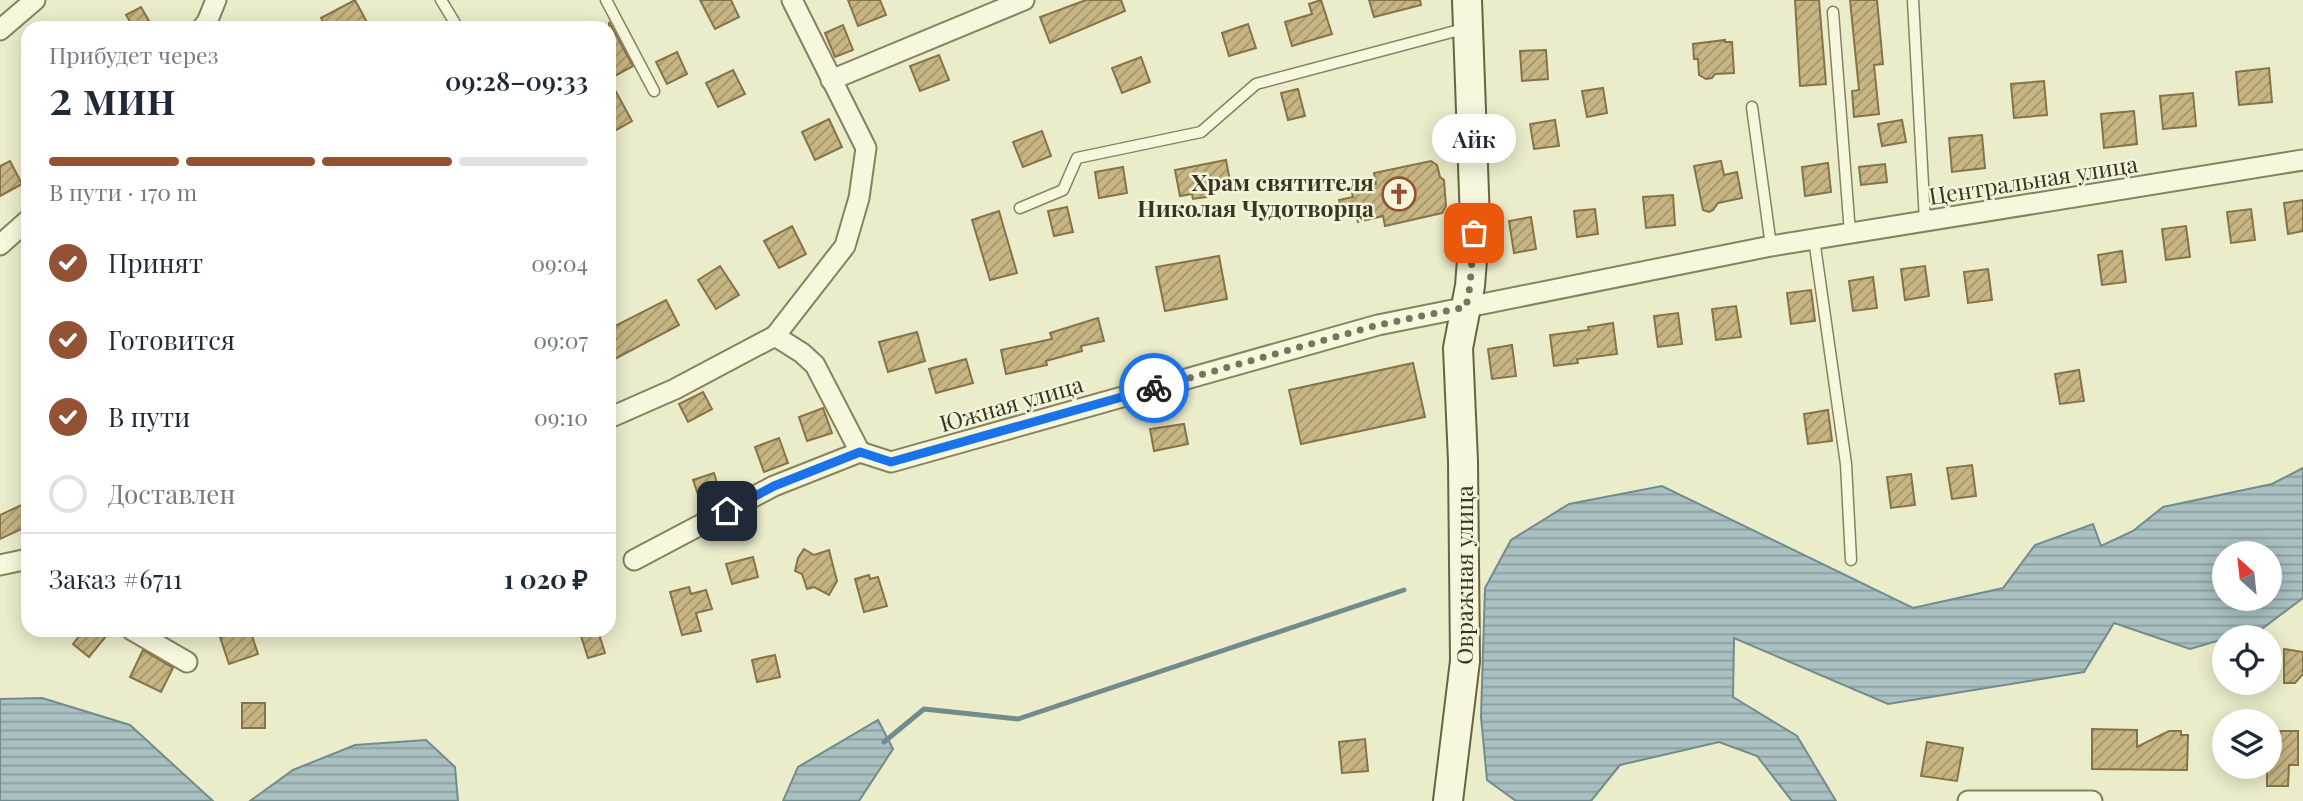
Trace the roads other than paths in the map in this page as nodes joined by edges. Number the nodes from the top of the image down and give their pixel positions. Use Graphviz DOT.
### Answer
graph roads {
  1 [pos="35,0"];
  2 [pos="216,0"];
  3 [pos="441,0"];
  4 [pos="606,0"];
  5 [pos="792,0"];
  6 [pos="1024,0"];
  7 [pos="1913,0"];
  8 [pos="1833,12"];
  9 [pos="1468,14"];
  10 [pos="209,21"];
  11 [pos="454,21"];
  12 [pos="0,30"];
  13 [pos="831,80"];
  14 [pos="654,91"];
  15 [pos="1752,107"];
  16 [pos="2303,160"];
  17 [pos="1020,208"];
  18 [pos="1925,221"];
  19 [pos="21,226"];
  20 [pos="1850,233"];
  21 [pos="1814,239"];
  22 [pos="0,245"];
  23 [pos="1771,246"];
  24 [pos="1468,297"];
  25 [pos="775,336"];
  26 [pos="616,415"];
  27 [pos="860,452"];
  28 [pos="21,560"];
  29 [pos="634,560"];
  30 [pos="1852,560"];
  31 [pos="0,565"];
  32 [pos="144,637"];
  33 [pos="187,662"];
  34 [pos="1968,800"];
  35 [pos="1448,801"];
  36 [pos="2092,801"];
  1 -- 12 [label="street"];
  2 -- 10 [label="street"];
  3 -- 11 [label="lane"];
  4 -- 14 [label="lane"];
  5 -- 13 [label="street"];
  6 -- 13 [label="street"];
  7 -- 18 [label="lane"];
  8 -- 20 [label="lane"];
  9 -- 17 [label="lane"];
  9 -- 24 [label="street"];
  13 -- 25 [label="street"];
  15 -- 23 [label="lane"];
  16 -- 18 [label="street, Центральная улица"];
  18 -- 20 [label="street, Центральная улица"];
  19 -- 22 [label="street"];
  20 -- 21 [label="street, Центральная улица"];
  21 -- 23 [label="street, Центральная улица"];
  21 -- 30 [label="lane"];
  23 -- 24 [label="street, Центральная улица"];
  24 -- 27 [label="street, Южная улица"];
  24 -- 35 [label="street, Овражная улица"];
  25 -- 26 [label="street"];
  25 -- 27 [label="street"];
  27 -- 29 [label="street"];
  28 -- 31 [label="street"];
  32 -- 33 [label="street"];
  34 -- 36 [label="street"];
}
